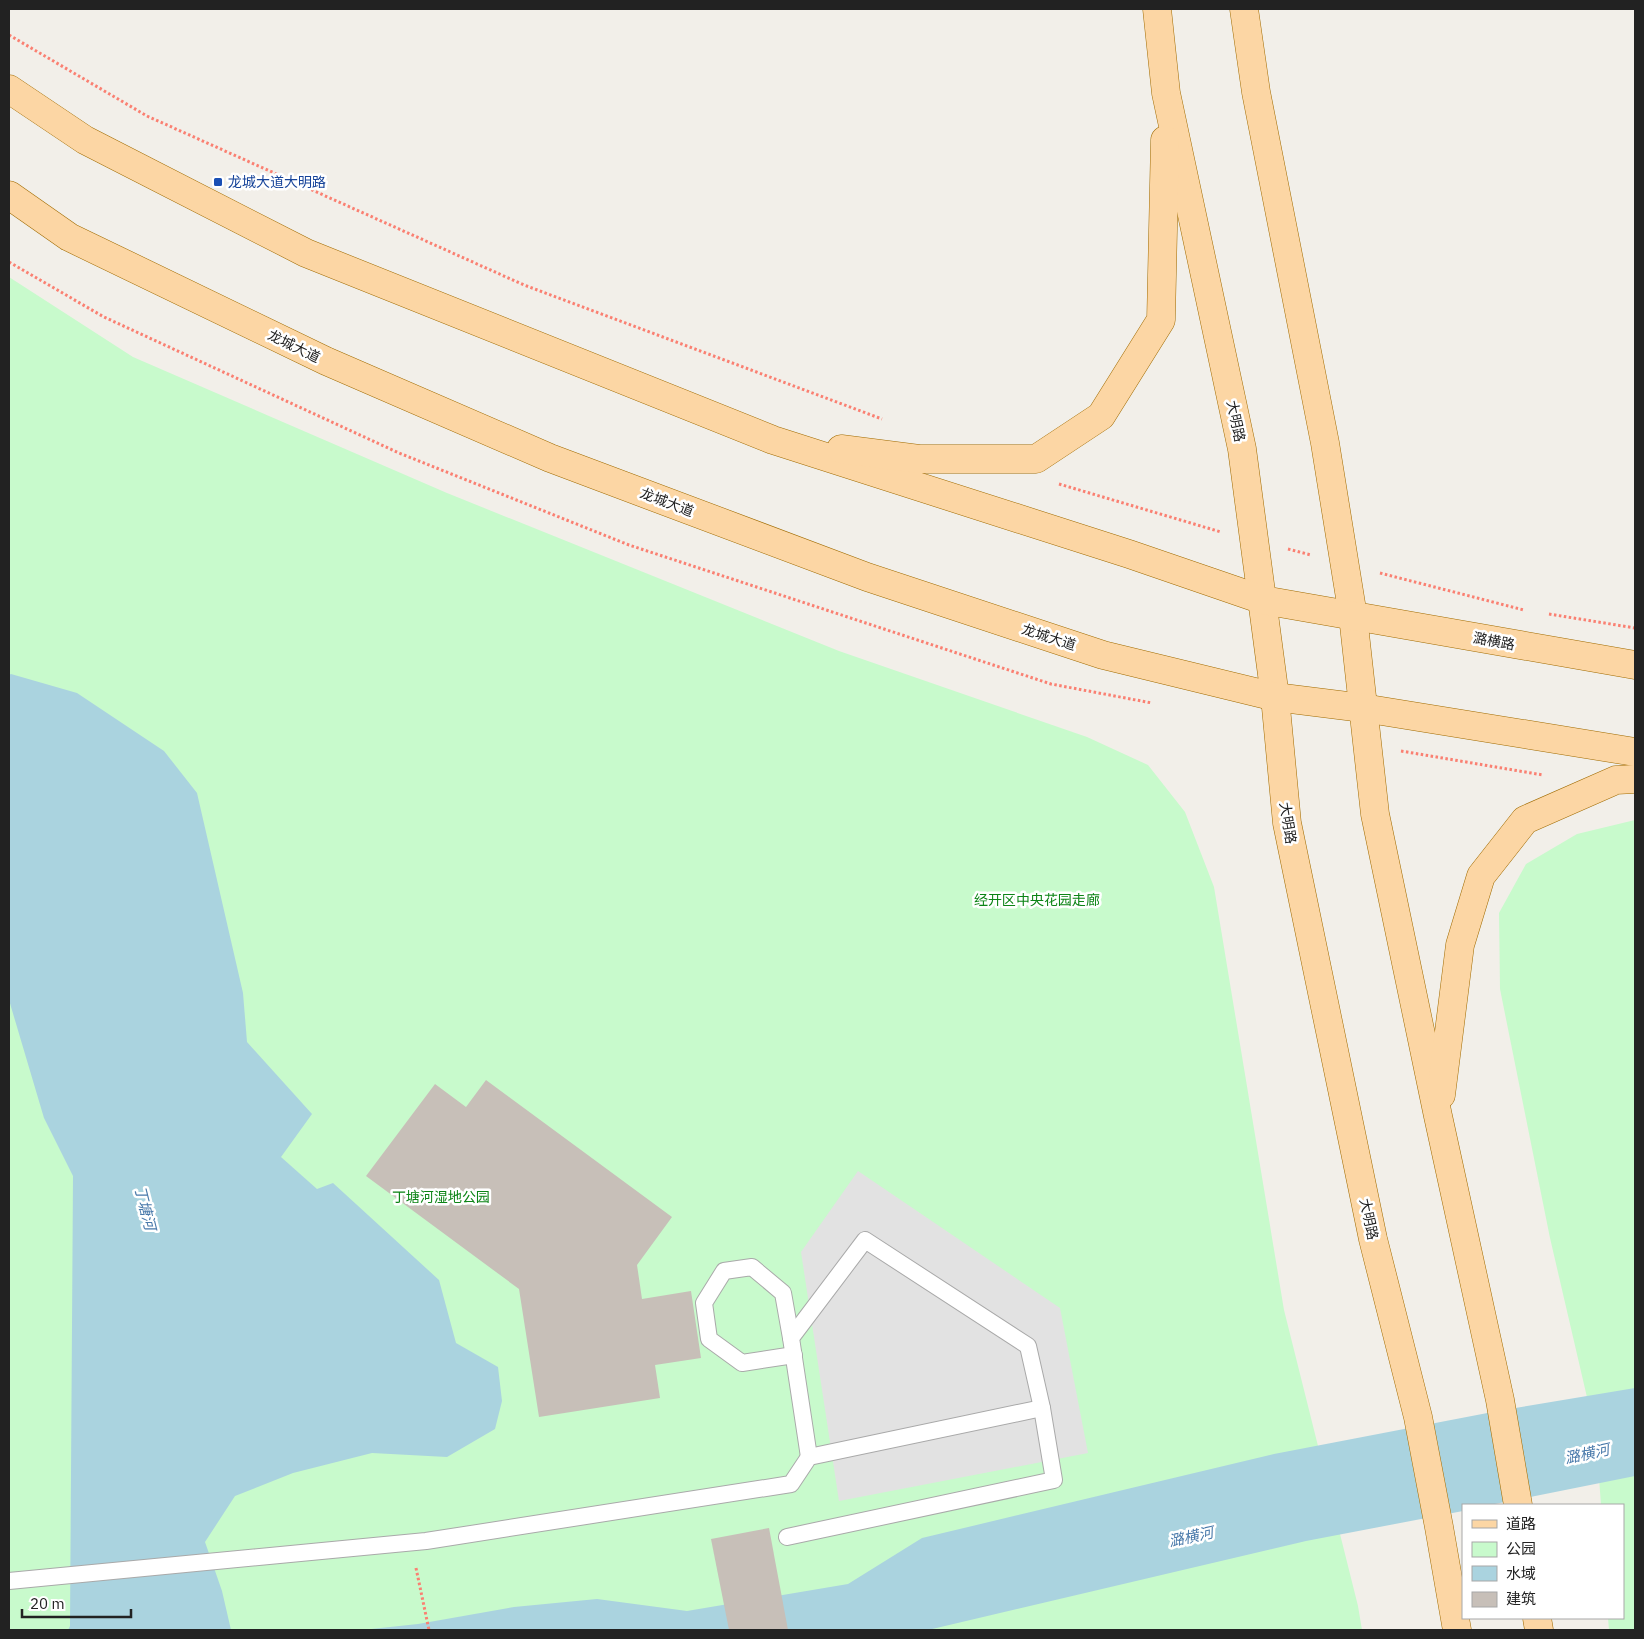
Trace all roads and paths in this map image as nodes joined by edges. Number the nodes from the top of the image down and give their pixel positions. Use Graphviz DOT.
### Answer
graph roads {
  1 [pos="1157,9"];
  2 [pos="1244,9"];
  3 [pos="9,35"];
  4 [pos="9,89"];
  5 [pos="1166,94"];
  6 [pos="9,196"];
  7 [pos="882,420"];
  8 [pos="772,440"];
  9 [pos="1050,482"];
  10 [pos="1255,540"];
  11 [pos="1345,564"];
  12 [pos="1263,600"];
  13 [pos="1525,610"];
  14 [pos="1544,613"];
  15 [pos="1353,616"];
  16 [pos="1635,628"];
  17 [pos="1635,665"];
  18 [pos="1275,697"];
  19 [pos="1363,708"];
  20 [pos="1635,752"];
  21 [pos="1635,778"];
  22 [pos="1438,1116"];
  23 [pos="792,1346"];
  24 [pos="1042,1408"];
  25 [pos="809,1457"];
  26 [pos="1518,1504"];
  27 [pos="787,1537"];
  28 [pos="411,1543"];
  29 [pos="9,1581"];
  30 [pos="428,1630"];
  31 [pos="1457,1630"];
  1 -- 5 [label="main road, 大明路"];
  2 -- 11 [label="main road"];
  3 -- 7 [label="path"];
  4 -- 8 [label="main road"];
  5 -- 8 [label="main road"];
  5 -- 10 [label="main road, 大明路"];
  6 -- 18 [label="main road, 龙城大道"];
  8 -- 12 [label="main road"];
  9 -- 10 [label="path"];
  10 -- 11 [label="path"];
  10 -- 12 [label="main road, 大明路"];
  11 -- 13 [label="path"];
  11 -- 15 [label="main road"];
  12 -- 15 [label="main road, 潞横路"];
  12 -- 18 [label="main road, 大明路"];
  14 -- 16 [label="path"];
  15 -- 17 [label="main road, 潞横路"];
  15 -- 19 [label="main road"];
  18 -- 19 [label="main road, 龙城大道"];
  18 -- 31 [label="main road, 大明路"];
  19 -- 20 [label="main road"];
  19 -- 22 [label="main road"];
  21 -- 22 [label="main road"];
  22 -- 26 [label="main road"];
  23 -- 23 [label="lane"];
  23 -- 24 [label="lane"];
  23 -- 25 [label="lane"];
  24 -- 25 [label="lane"];
  24 -- 27 [label="lane"];
  25 -- 28 [label="lane"];
  28 -- 29 [label="lane"];
  28 -- 30 [label="path"];
}
